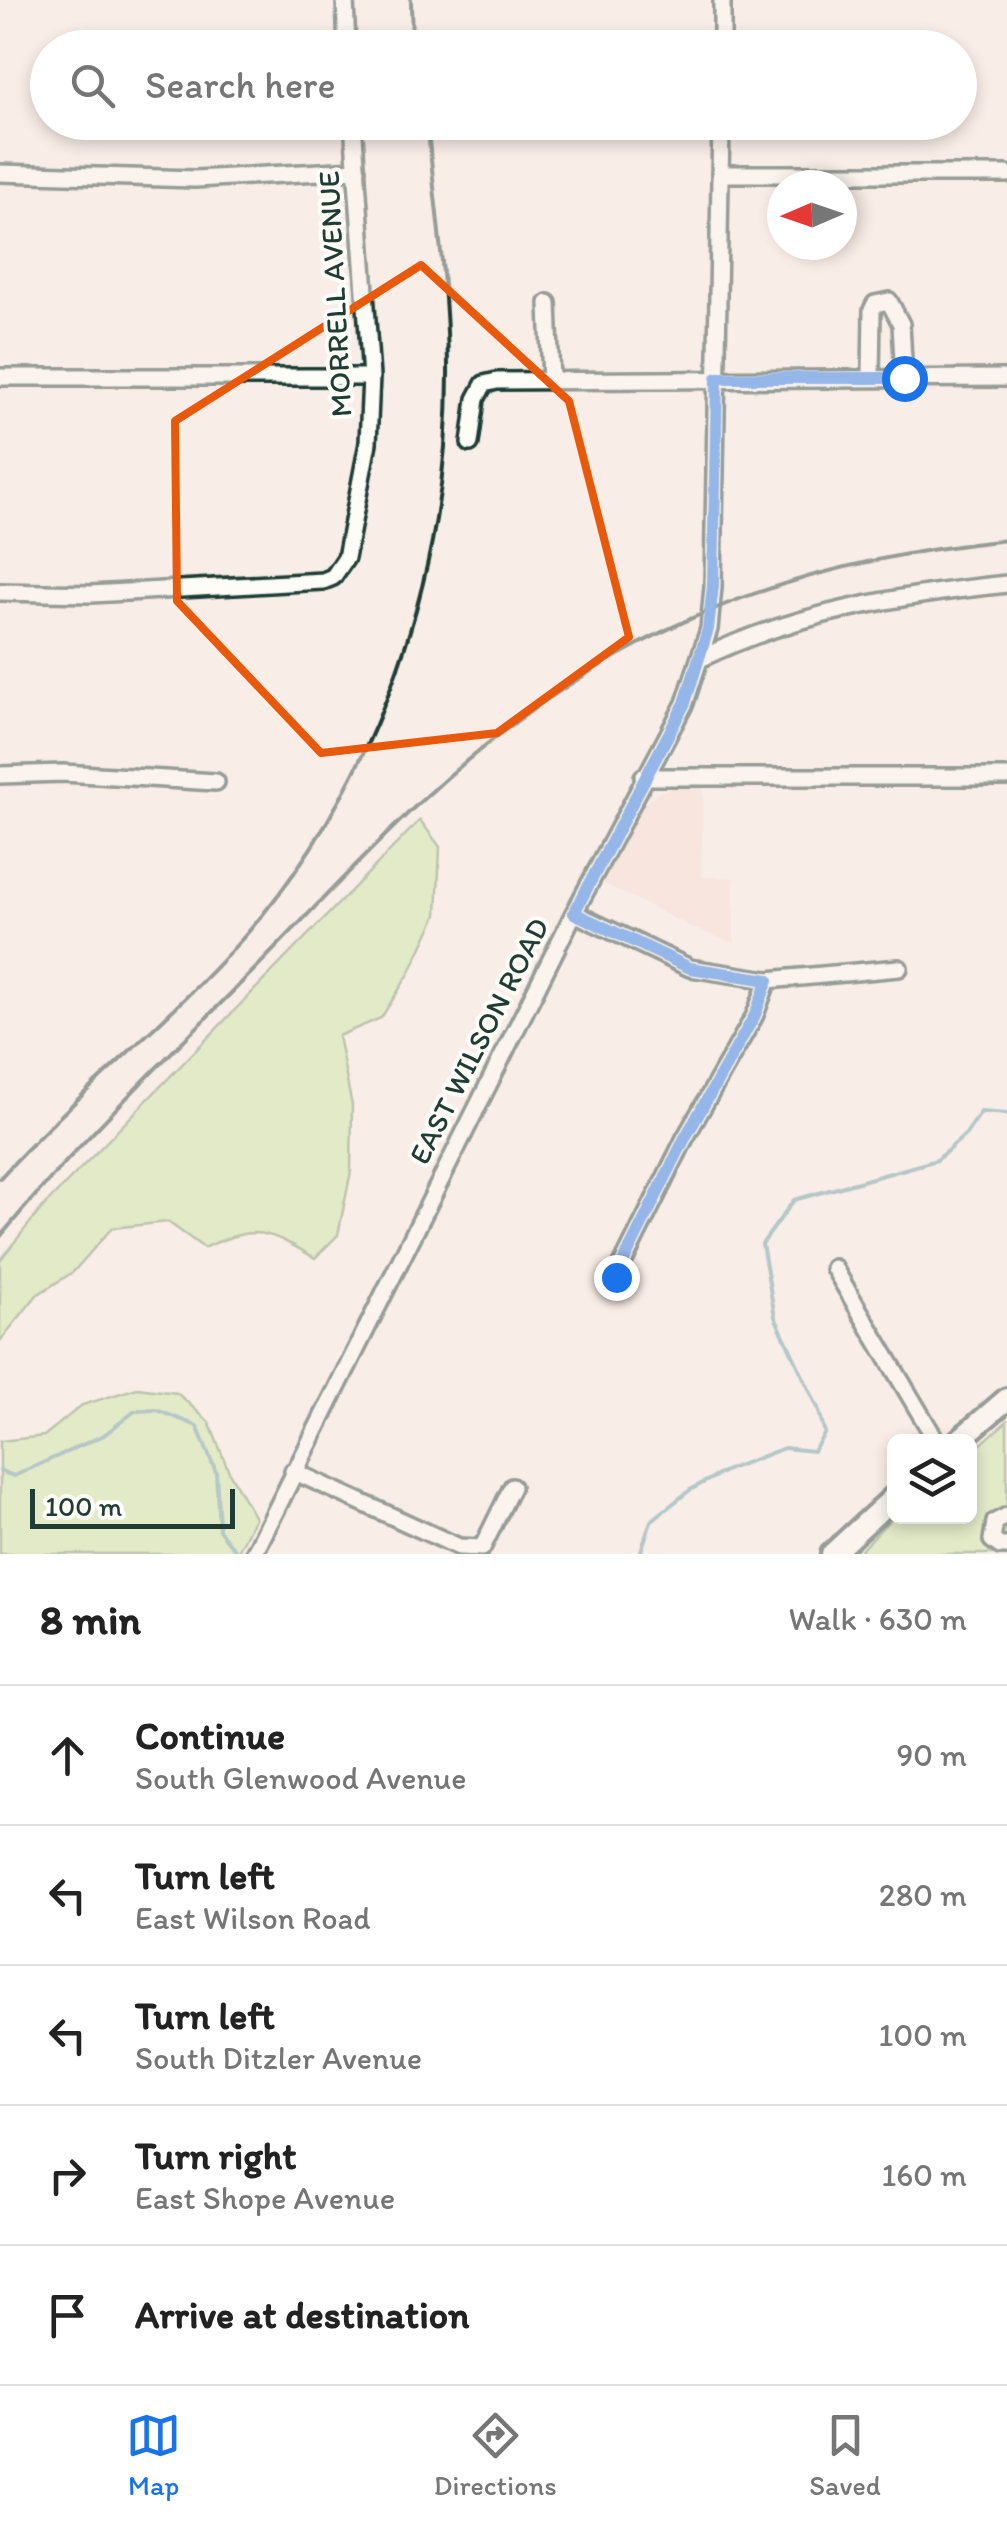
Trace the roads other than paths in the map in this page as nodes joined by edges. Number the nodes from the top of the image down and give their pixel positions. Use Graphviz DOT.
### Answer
graph roads {
  1 [pos="345,0"];
  2 [pos="722,0"];
  3 [pos="346,30"];
  4 [pos="722,30"];
  5 [pos="354,140"];
  6 [pos="720,140"];
  7 [pos="357,170"];
  8 [pos="0,173"];
  9 [pos="720,174"];
  10 [pos="1007,174"];
  11 [pos="548,302"];
  12 [pos="0,376"];
  13 [pos="371,377"];
  14 [pos="717,378"];
  15 [pos="871,378"];
  16 [pos="904,378"];
  17 [pos="1007,378"];
  18 [pos="551,380"];
  19 [pos="470,442"];
  20 [pos="1007,584"];
  21 [pos="0,592"];
  22 [pos="700,659"];
  23 [pos="0,774"];
  24 [pos="644,777"];
  25 [pos="1007,777"];
  26 [pos="216,782"];
  27 [pos="574,913"];
  28 [pos="899,968"];
  29 [pos="768,980"];
  30 [pos="834,1268"];
  31 [pos="616,1277"];
  32 [pos="1007,1399"];
  33 [pos="932,1434"];
  34 [pos="966,1434"];
  35 [pos="294,1470"];
  36 [pos="512,1486"];
  37 [pos="887,1503"];
  38 [pos="1007,1516"];
  39 [pos="1007,1546"];
  40 [pos="256,1549"];
  41 [pos="832,1554"];
  1 -- 3 [label="street"];
  2 -- 4 [label="street"];
  5 -- 7 [label="street, MORRELL AVENUE"];
  6 -- 9 [label="street, EAST WILSON ROAD"];
  7 -- 8 [label="street"];
  7 -- 13 [label="street, MORRELL AVENUE"];
  9 -- 10 [label="street"];
  9 -- 14 [label="street, EAST WILSON ROAD"];
  11 -- 18 [label="street"];
  12 -- 13 [label="street"];
  13 -- 21 [label="street, MORRELL AVENUE"];
  14 -- 15 [label="street"];
  14 -- 18 [label="street"];
  14 -- 22 [label="street, EAST WILSON ROAD"];
  15 -- 16 [label="street"];
  15 -- 16 [label="street"];
  16 -- 17 [label="street"];
  18 -- 19 [label="street"];
  20 -- 22 [label="street"];
  22 -- 24 [label="street, EAST WILSON ROAD"];
  23 -- 26 [label="street"];
  24 -- 25 [label="street"];
  24 -- 27 [label="street, EAST WILSON ROAD"];
  27 -- 29 [label="street"];
  27 -- 35 [label="street, EAST WILSON ROAD"];
  28 -- 29 [label="street"];
  29 -- 31 [label="street"];
  30 -- 33 [label="street"];
  32 -- 34 [label="main road"];
  35 -- 36 [label="street"];
  35 -- 40 [label="street, EAST WILSON ROAD"];
  37 -- 41 [label="main road"];
  38 -- 39 [label="street"];
}
